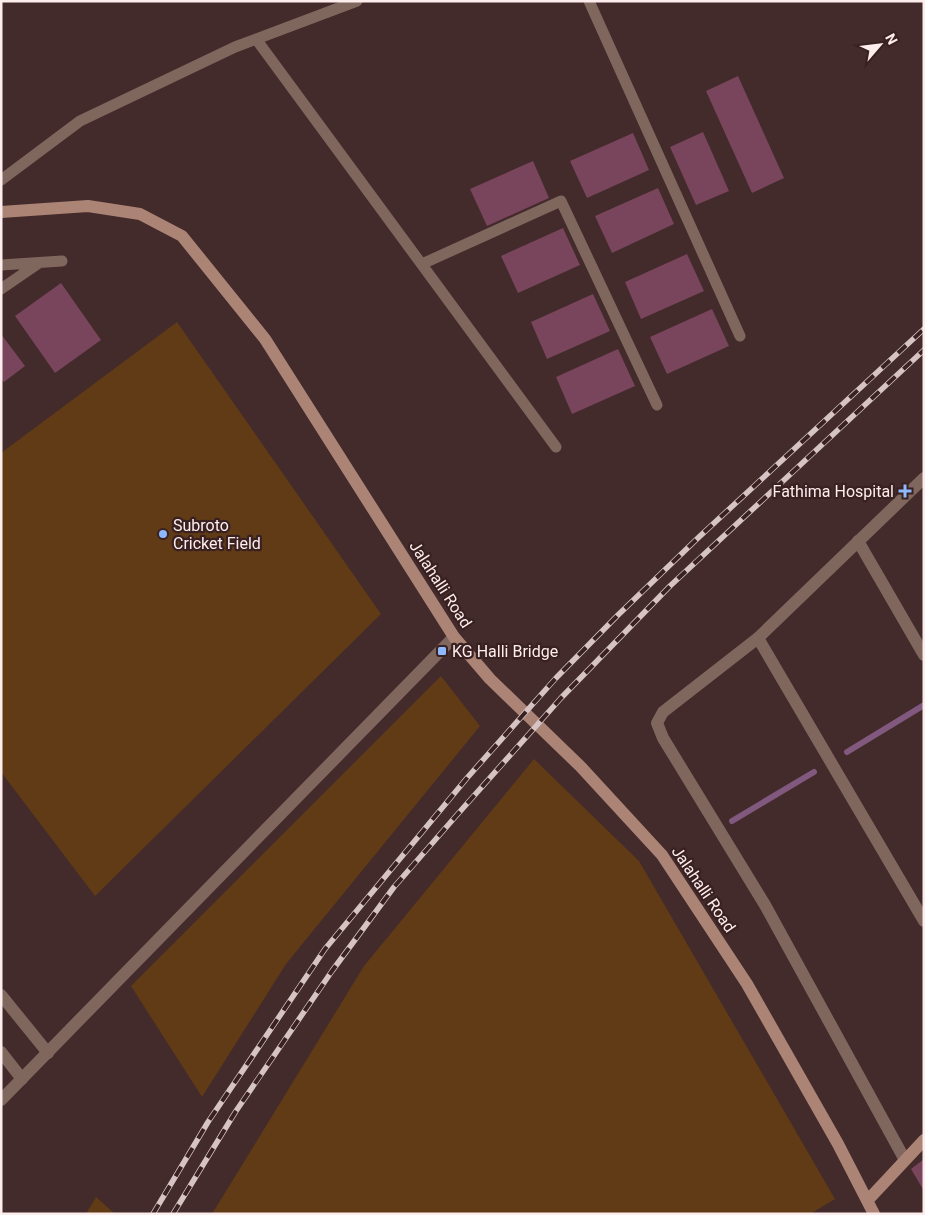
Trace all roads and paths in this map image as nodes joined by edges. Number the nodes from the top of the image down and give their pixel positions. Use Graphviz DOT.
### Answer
graph roads {
  1 [pos="357,1"];
  2 [pos="589,1"];
  3 [pos="256,39"];
  4 [pos="1,180"];
  5 [pos="1,212"];
  6 [pos="62,261"];
  7 [pos="39,262"];
  8 [pos="422,264"];
  9 [pos="1,265"];
  10 [pos="1,289"];
  11 [pos="740,336"];
  12 [pos="658,405"];
  13 [pos="556,447"];
  14 [pos="924,478"];
  15 [pos="858,541"];
  16 [pos="454,636"];
  17 [pos="758,638"];
  18 [pos="922,647"];
  19 [pos="924,921"];
  20 [pos="1,995"];
  21 [pos="1,1052"];
  22 [pos="48,1053"];
  23 [pos="22,1079"];
  24 [pos="1,1100"];
  25 [pos="924,1140"];
  26 [pos="905,1160"];
  27 [pos="868,1200"];
  28 [pos="874,1214"];
  1 -- 3 [label="lane"];
  2 -- 11 [label="lane"];
  3 -- 4 [label="lane"];
  3 -- 8 [label="lane"];
  5 -- 16 [label="main road, Jalahalli Road"];
  6 -- 7 [label="lane"];
  7 -- 9 [label="lane"];
  7 -- 10 [label="lane"];
  8 -- 12 [label="lane"];
  8 -- 13 [label="lane"];
  14 -- 15 [label="street"];
  15 -- 17 [label="street"];
  15 -- 18 [label="street"];
  16 -- 22 [label="street"];
  16 -- 27 [label="main road, Jalahalli Road"];
  17 -- 19 [label="street"];
  17 -- 26 [label="street"];
  20 -- 22 [label="street"];
  21 -- 23 [label="street"];
  22 -- 23 [label="street"];
  23 -- 24 [label="street"];
  25 -- 26 [label="main road"];
  26 -- 27 [label="main road"];
  27 -- 28 [label="main road, Jalahalli Road"];
}
